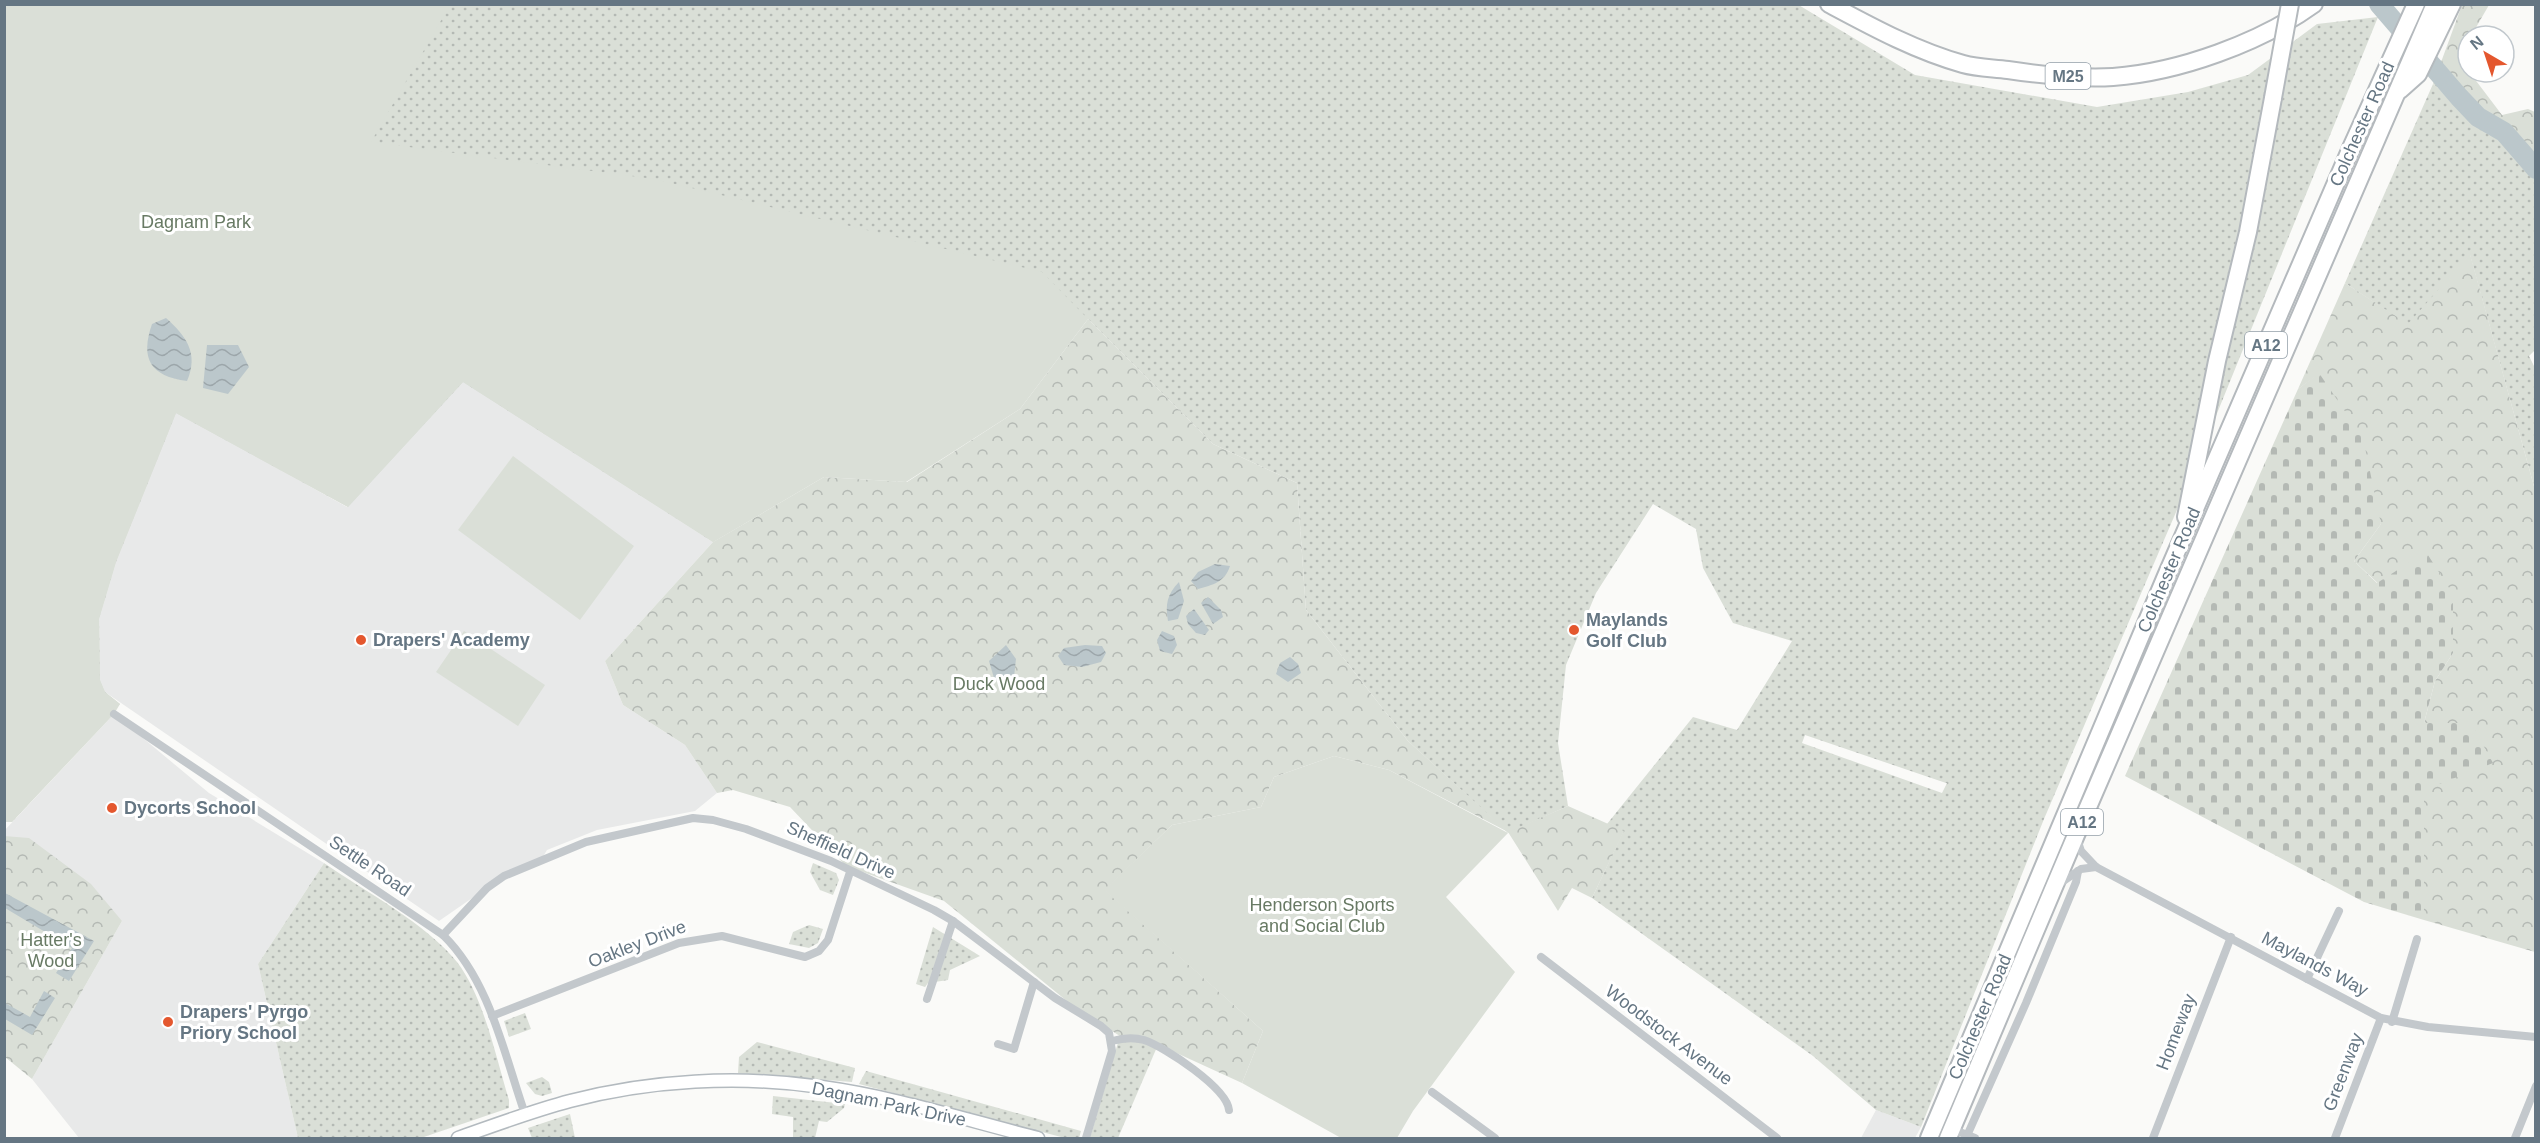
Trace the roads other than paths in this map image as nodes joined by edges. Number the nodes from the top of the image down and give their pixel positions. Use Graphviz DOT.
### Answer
graph roads {
  1 [pos="1829,4"];
  2 [pos="2290,4"];
  3 [pos="2435,4"];
  4 [pos="2452,4"];
  5 [pos="2311,7"];
  6 [pos="2414,11"];
  7 [pos="2428,38"];
  8 [pos="2182,542"];
  9 [pos="114,714"];
  10 [pos="2077,841"];
  11 [pos="2096,867"];
  12 [pos="2078,871"];
  13 [pos="850,872"];
  14 [pos="2053,889"];
  15 [pos="2339,910"];
  16 [pos="953,921"];
  17 [pos="443,934"];
  18 [pos="2231,937"];
  19 [pos="2417,939"];
  20 [pos="1541,957"];
  21 [pos="2307,979"];
  22 [pos="1034,982"];
  23 [pos="927,999"];
  24 [pos="492,1016"];
  25 [pos="2381,1018"];
  26 [pos="2392,1022"];
  27 [pos="2535,1037"];
  28 [pos="1112,1041"];
  29 [pos="998,1044"];
  30 [pos="2535,1086"];
  31 [pos="1432,1092"];
  32 [pos="1229,1110"];
  33 [pos="525,1114"];
  34 [pos="1962,1136"];
  35 [pos="458,1138"];
  36 [pos="1038,1138"];
  37 [pos="1086,1138"];
  38 [pos="1495,1138"];
  39 [pos="1777,1138"];
  40 [pos="1929,1138"];
  41 [pos="2153,1138"];
  42 [pos="2334,1138"];
  43 [pos="2516,1138"];
  1 -- 5 [label="highway, M25"];
  2 -- 8 [label="highway, A12, bridge"];
  3 -- 7 [label="highway, Colchester Road / A12"];
  4 -- 7 [label="highway, A12"];
  6 -- 8 [label="highway, Colchester Road / A12"];
  7 -- 10 [label="highway, Colchester Road / A12"];
  8 -- 40 [label="highway, Colchester Road / A12"];
  9 -- 17 [label="street, Settle Road"];
  10 -- 11 [label="street, Maylands Way"];
  10 -- 12 [label="street, Colchester Road"];
  10 -- 14 [label="highway, Colchester Road / A12"];
  11 -- 12 [label="street"];
  11 -- 18 [label="street, Maylands Way"];
  12 -- 14 [label="street"];
  12 -- 34 [label="street, Colchester Road"];
  13 -- 16 [label="street, Sheffield Drive"];
  13 -- 17 [label="street, Sheffield Drive"];
  13 -- 24 [label="street, Oakley Drive"];
  14 -- 34 [label="highway, Colchester Road / A12"];
  15 -- 21 [label="street"];
  16 -- 22 [label="street, Sheffield Drive"];
  16 -- 23 [label="street"];
  17 -- 24 [label="street, Settle Road"];
  18 -- 21 [label="street, Maylands Way"];
  18 -- 41 [label="street, Homeway"];
  19 -- 26 [label="street"];
  20 -- 39 [label="street, Woodstock Avenue"];
  21 -- 25 [label="street, Maylands Way"];
  22 -- 28 [label="street, Sheffield Drive"];
  22 -- 29 [label="street"];
  24 -- 33 [label="street, Settle Road"];
  25 -- 26 [label="street, Maylands Way"];
  25 -- 42 [label="street, Greenway"];
  26 -- 27 [label="street, Maylands Way"];
  28 -- 32 [label="street"];
  28 -- 37 [label="street"];
  30 -- 43 [label="street"];
  31 -- 38 [label="street"];
  33 -- 35 [label="street, Dagnam Park Drive"];
  33 -- 36 [label="street, Dagnam Park Drive"];
}
